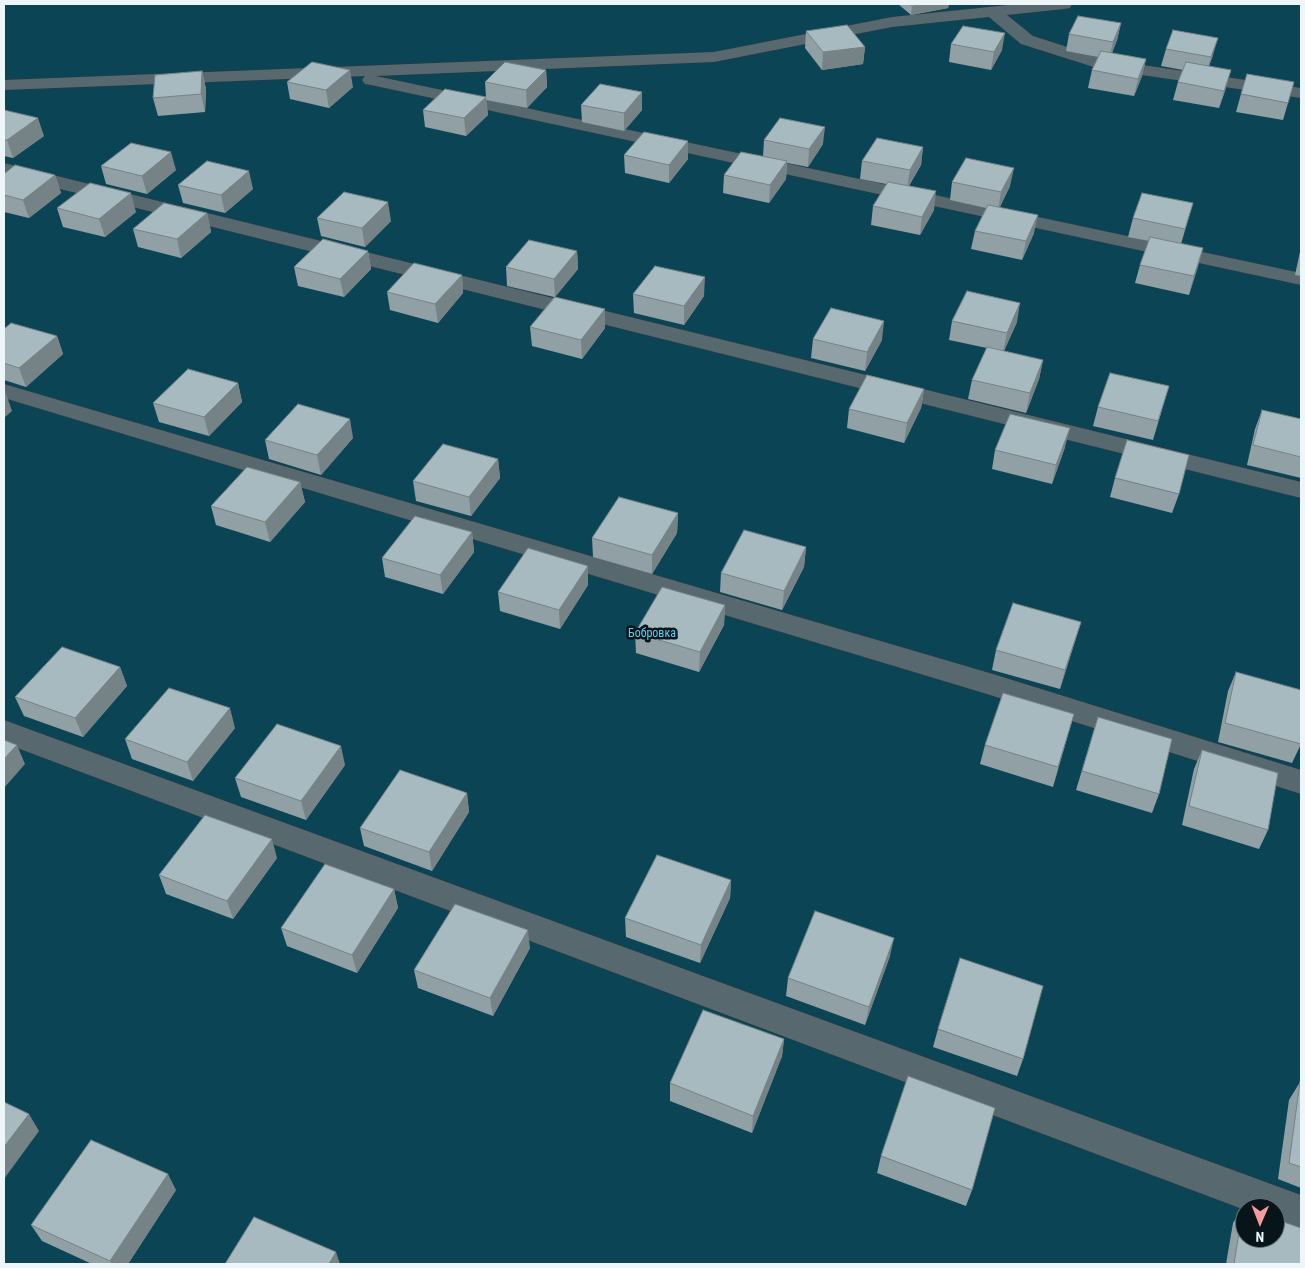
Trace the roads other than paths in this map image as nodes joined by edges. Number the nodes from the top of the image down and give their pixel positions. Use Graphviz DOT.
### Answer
graph roads {
  1 [pos="1064,4"];
  2 [pos="881,6"];
  3 [pos="991,10"];
  4 [pos="892,22"];
  5 [pos="330,72"];
  6 [pos="4,84"];
  7 [pos="1301,93"];
  8 [pos="4,169"];
  9 [pos="1301,279"];
  10 [pos="4,391"];
  11 [pos="1301,490"];
  12 [pos="4,731"];
  13 [pos="1301,782"];
  14 [pos="1301,1213"];
  1 -- 3 [label="street"];
  2 -- 4 [label="street"];
  3 -- 4 [label="street"];
  3 -- 7 [label="street"];
  4 -- 5 [label="street"];
  5 -- 6 [label="street"];
  5 -- 9 [label="street"];
  8 -- 11 [label="street"];
  10 -- 13 [label="street"];
  12 -- 14 [label="street"];
}
